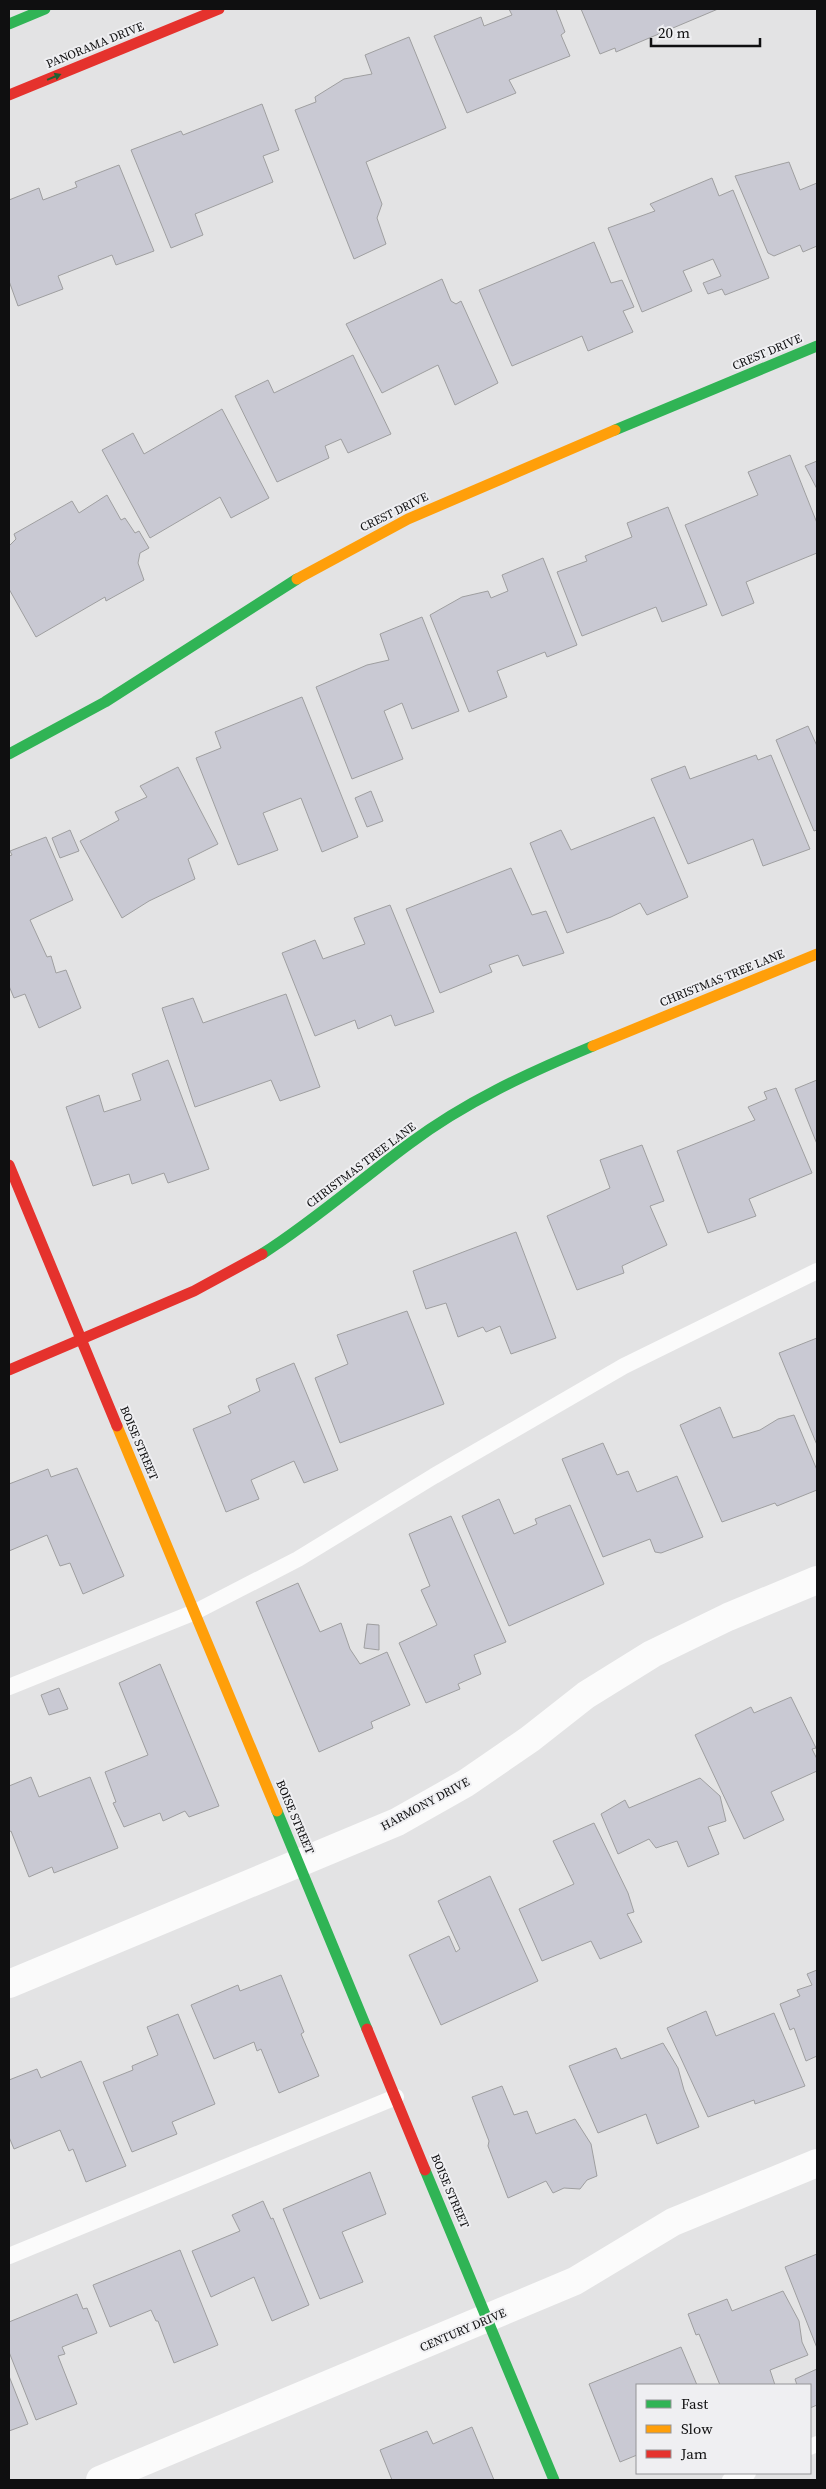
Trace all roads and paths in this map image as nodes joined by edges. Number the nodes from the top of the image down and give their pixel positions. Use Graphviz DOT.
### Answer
graph roads {
  1 [pos="45,9"];
  2 [pos="219,9"];
  3 [pos="9,24"];
  4 [pos="9,95"];
  5 [pos="817,346"];
  6 [pos="9,754"];
  7 [pos="817,954"];
  8 [pos="9,1165"];
  9 [pos="817,1271"];
  10 [pos="82,1340"];
  11 [pos="9,1370"];
  12 [pos="817,1580"];
  13 [pos="195,1612"];
  14 [pos="9,1687"];
  15 [pos="299,1863"];
  16 [pos="9,1984"];
  17 [pos="396,2097"];
  18 [pos="817,2163"];
  19 [pos="9,2256"];
  20 [pos="488,2319"];
  21 [pos="745,2474"];
  22 [pos="100,2480"];
  23 [pos="554,2480"];
  24 [pos="730,2480"];
  1 -- 3 [label="street"];
  4 -- 2 [label="street, PANORAMA DRIVE, one-way"];
  5 -- 6 [label="street, CREST DRIVE"];
  7 -- 10 [label="street, CHRISTMAS TREE LANE"];
  8 -- 10 [label="street, BOISE STREET"];
  9 -- 13 [label="lane"];
  10 -- 11 [label="street, CHRISTMAS TREE LANE"];
  10 -- 13 [label="street, BOISE STREET"];
  12 -- 15 [label="street, HARMONY DRIVE"];
  13 -- 14 [label="lane"];
  13 -- 15 [label="street, BOISE STREET"];
  15 -- 16 [label="street, HARMONY DRIVE"];
  15 -- 17 [label="street, BOISE STREET"];
  17 -- 19 [label="lane"];
  17 -- 20 [label="street, BOISE STREET"];
  18 -- 20 [label="street, CENTURY DRIVE"];
  20 -- 22 [label="street, CENTURY DRIVE"];
  20 -- 23 [label="street, BOISE STREET"];
  21 -- 24 [label="lane"];
}
